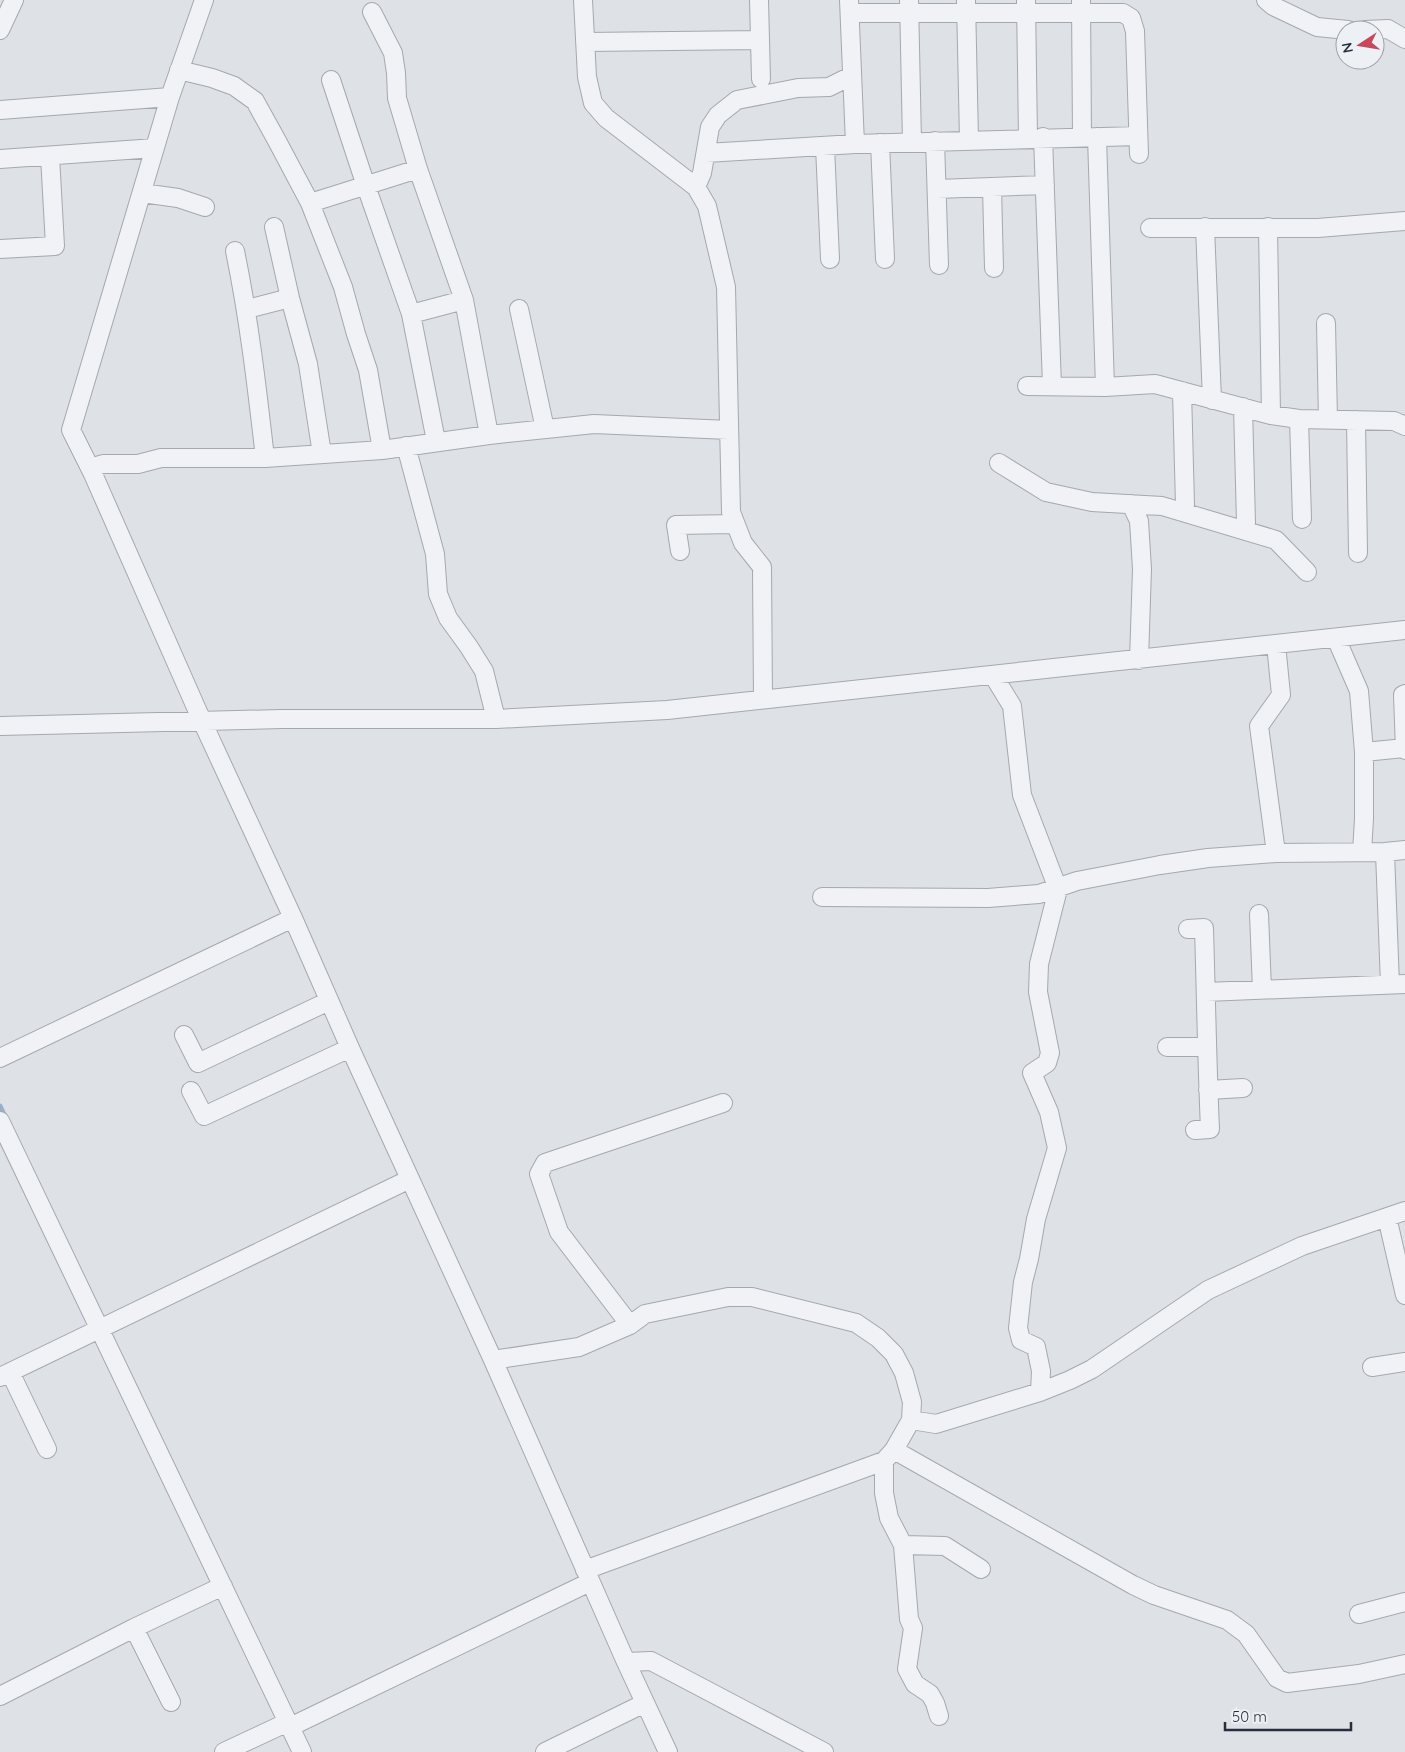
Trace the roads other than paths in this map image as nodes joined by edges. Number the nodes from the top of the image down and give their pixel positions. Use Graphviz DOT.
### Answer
graph roads {
  1 [pos="14,0"];
  2 [pos="204,0"];
  3 [pos="583,0"];
  4 [pos="759,0"];
  5 [pos="1266,0"];
  6 [pos="849,6"];
  7 [pos="909,6"];
  8 [pos="966,6"];
  9 [pos="1026,6"];
  10 [pos="1081,6"];
  11 [pos="1125,6"];
  12 [pos="372,12"];
  13 [pos="1335,29"];
  14 [pos="1385,29"];
  15 [pos="0,30"];
  16 [pos="1405,39"];
  17 [pos="760,40"];
  18 [pos="585,42"];
  19 [pos="179,70"];
  20 [pos="852,76"];
  21 [pos="761,79"];
  22 [pos="331,80"];
  23 [pos="170,97"];
  24 [pos="0,110"];
  25 [pos="1138,136"];
  26 [pos="1089,137"];
  27 [pos="1036,138"];
  28 [pos="969,140"];
  29 [pos="935,141"];
  30 [pos="912,142"];
  31 [pos="880,143"];
  32 [pos="855,144"];
  33 [pos="825,146"];
  34 [pos="155,148"];
  35 [pos="706,153"];
  36 [pos="1139,154"];
  37 [pos="50,156"];
  38 [pos="0,159"];
  39 [pos="418,169"];
  40 [pos="1045,185"];
  41 [pos="366,186"];
  42 [pos="696,187"];
  43 [pos="992,187"];
  44 [pos="937,189"];
  45 [pos="142,193"];
  46 [pos="310,203"];
  47 [pos="205,207"];
  48 [pos="1405,221"];
  49 [pos="274,227"];
  50 [pos="1206,227"];
  51 [pos="1268,227"];
  52 [pos="1150,228"];
  53 [pos="0,249"];
  54 [pos="235,251"];
  55 [pos="885,259"];
  56 [pos="830,260"];
  57 [pos="939,266"];
  58 [pos="994,268"];
  59 [pos="290,298"];
  60 [pos="464,300"];
  61 [pos="247,309"];
  62 [pos="519,309"];
  63 [pos="411,314"];
  64 [pos="1326,323"];
  65 [pos="1027,386"];
  66 [pos="1052,386"];
  67 [pos="1105,387"];
  68 [pos="1182,392"];
  69 [pos="1212,400"];
  70 [pos="1243,407"];
  71 [pos="1271,415"];
  72 [pos="1299,419"];
  73 [pos="1328,420"];
  74 [pos="1356,420"];
  75 [pos="1405,426"];
  76 [pos="545,429"];
  77 [pos="729,430"];
  78 [pos="489,435"];
  79 [pos="436,442"];
  80 [pos="406,446"];
  81 [pos="382,450"];
  82 [pos="322,454"];
  83 [pos="265,458"];
  84 [pos="999,463"];
  85 [pos="94,475"];
  86 [pos="1131,504"];
  87 [pos="1185,505"];
  88 [pos="1302,519"];
  89 [pos="1246,523"];
  90 [pos="736,524"];
  91 [pos="680,551"];
  92 [pos="1358,553"];
  93 [pos="1307,572"];
  94 [pos="1405,630"];
  95 [pos="1336,638"];
  96 [pos="1276,644"];
  97 [pos="1139,660"];
  98 [pos="993,675"];
  99 [pos="1405,694"];
  100 [pos="763,699"];
  101 [pos="496,719"];
  102 [pos="202,721"];
  103 [pos="0,726"];
  104 [pos="1405,749"];
  105 [pos="1364,752"];
  106 [pos="1405,850"];
  107 [pos="1362,852"];
  108 [pos="1385,852"];
  109 [pos="1276,853"];
  110 [pos="1058,889"];
  111 [pos="822,897"];
  112 [pos="1259,914"];
  113 [pos="293,918"];
  114 [pos="1188,929"];
  115 [pos="1397,985"];
  116 [pos="1262,990"];
  117 [pos="1206,992"];
  118 [pos="329,1000"];
  119 [pos="184,1035"];
  120 [pos="1167,1047"];
  121 [pos="1206,1047"];
  122 [pos="350,1048"];
  123 [pos="0,1058"];
  124 [pos="1244,1088"];
  125 [pos="1208,1090"];
  126 [pos="191,1091"];
  127 [pos="723,1103"];
  128 [pos="0,1121"];
  129 [pos="1195,1130"];
  130 [pos="410,1179"];
  131 [pos="1405,1210"];
  132 [pos="1387,1217"];
  133 [pos="1405,1295"];
  134 [pos="630,1324"];
  135 [pos="100,1329"];
  136 [pos="493,1360"];
  137 [pos="1405,1362"];
  138 [pos="1372,1367"];
  139 [pos="5,1375"];
  140 [pos="1040,1392"];
  141 [pos="912,1420"];
  142 [pos="47,1449"];
  143 [pos="889,1455"];
  144 [pos="903,1545"];
  145 [pos="981,1569"];
  146 [pos="588,1576"];
  147 [pos="223,1586"];
  148 [pos="1405,1602"];
  149 [pos="1359,1614"];
  150 [pos="134,1628"];
  151 [pos="626,1662"];
  152 [pos="1405,1664"];
  153 [pos="0,1696"];
  154 [pos="170,1702"];
  155 [pos="645,1703"];
  156 [pos="939,1716"];
  157 [pos="289,1725"];
  158 [pos="224,1752"];
  159 [pos="302,1752"];
  160 [pos="545,1752"];
  161 [pos="668,1752"];
  162 [pos="824,1752"];
  1 -- 15 [label="street"];
  2 -- 19 [label="street"];
  3 -- 18 [label="street"];
  4 -- 17 [label="street"];
  5 -- 13 [label="street"];
  6 -- 7 [label="street"];
  6 -- 20 [label="street"];
  7 -- 8 [label="street"];
  7 -- 30 [label="street"];
  8 -- 9 [label="street"];
  8 -- 28 [label="street"];
  9 -- 10 [label="street"];
  9 -- 27 [label="street"];
  10 -- 11 [label="street"];
  10 -- 26 [label="street"];
  11 -- 25 [label="street"];
  12 -- 39 [label="street"];
  14 -- 16 [label="street"];
  17 -- 18 [label="street"];
  17 -- 21 [label="street"];
  18 -- 42 [label="street"];
  19 -- 23 [label="street"];
  19 -- 46 [label="street"];
  20 -- 32 [label="street"];
  20 -- 35 [label="street"];
  22 -- 41 [label="street"];
  23 -- 24 [label="street"];
  23 -- 34 [label="street"];
  25 -- 26 [label="street"];
  25 -- 36 [label="street"];
  26 -- 27 [label="street"];
  26 -- 67 [label="street"];
  27 -- 28 [label="street"];
  27 -- 40 [label="street"];
  28 -- 29 [label="street"];
  29 -- 30 [label="street"];
  29 -- 44 [label="street"];
  30 -- 31 [label="street"];
  31 -- 32 [label="street"];
  31 -- 55 [label="street"];
  32 -- 33 [label="street"];
  33 -- 35 [label="street"];
  33 -- 56 [label="street"];
  34 -- 37 [label="street"];
  34 -- 45 [label="street"];
  35 -- 42 [label="street"];
  37 -- 38 [label="street"];
  37 -- 53 [label="street"];
  39 -- 41 [label="street"];
  39 -- 60 [label="street"];
  40 -- 43 [label="street"];
  40 -- 66 [label="street"];
  41 -- 46 [label="street"];
  41 -- 63 [label="street"];
  42 -- 77 [label="street"];
  43 -- 44 [label="street"];
  43 -- 58 [label="street"];
  44 -- 57 [label="street"];
  45 -- 47 [label="street"];
  45 -- 85 [label="street"];
  46 -- 81 [label="street"];
  48 -- 51 [label="street"];
  49 -- 59 [label="street"];
  50 -- 51 [label="street"];
  50 -- 52 [label="street"];
  50 -- 69 [label="street"];
  51 -- 71 [label="street"];
  54 -- 61 [label="street"];
  59 -- 61 [label="street"];
  59 -- 82 [label="street"];
  60 -- 63 [label="street"];
  60 -- 78 [label="street"];
  61 -- 83 [label="street"];
  62 -- 76 [label="street"];
  63 -- 79 [label="street"];
  64 -- 73 [label="street"];
  65 -- 66 [label="street"];
  66 -- 67 [label="street"];
  67 -- 68 [label="street"];
  68 -- 69 [label="street"];
  68 -- 87 [label="street"];
  69 -- 70 [label="street"];
  70 -- 71 [label="street"];
  70 -- 89 [label="street"];
  71 -- 72 [label="street"];
  72 -- 73 [label="street"];
  72 -- 88 [label="street"];
  73 -- 74 [label="street"];
  74 -- 75 [label="street"];
  74 -- 92 [label="street"];
  76 -- 77 [label="street"];
  76 -- 78 [label="street"];
  77 -- 90 [label="street"];
  78 -- 79 [label="street"];
  79 -- 80 [label="street"];
  80 -- 81 [label="street"];
  80 -- 101 [label="street"];
  81 -- 82 [label="street"];
  82 -- 83 [label="street"];
  83 -- 85 [label="street"];
  84 -- 86 [label="street"];
  85 -- 102 [label="street"];
  86 -- 93 [label="street"];
  86 -- 97 [label="street"];
  90 -- 91 [label="street"];
  90 -- 100 [label="street"];
  94 -- 95 [label="street"];
  95 -- 96 [label="street"];
  95 -- 105 [label="street"];
  96 -- 97 [label="street"];
  96 -- 109 [label="street"];
  97 -- 98 [label="street"];
  98 -- 100 [label="street"];
  98 -- 110 [label="street"];
  99 -- 104 [label="street"];
  100 -- 101 [label="street"];
  101 -- 102 [label="street"];
  102 -- 103 [label="street"];
  102 -- 113 [label="street"];
  104 -- 105 [label="street"];
  105 -- 107 [label="street"];
  106 -- 108 [label="street"];
  107 -- 108 [label="street"];
  107 -- 109 [label="street"];
  108 -- 115 [label="street"];
  109 -- 110 [label="street"];
  110 -- 111 [label="street"];
  110 -- 140 [label="street"];
  112 -- 116 [label="street"];
  113 -- 118 [label="street"];
  113 -- 123 [label="street"];
  114 -- 117 [label="street"];
  115 -- 116 [label="street"];
  116 -- 117 [label="street"];
  117 -- 121 [label="street"];
  118 -- 119 [label="street"];
  118 -- 122 [label="street"];
  120 -- 121 [label="street"];
  121 -- 125 [label="street"];
  122 -- 126 [label="street"];
  122 -- 130 [label="street"];
  124 -- 125 [label="street"];
  125 -- 129 [label="street"];
  127 -- 134 [label="street"];
  128 -- 135 [label="street"];
  130 -- 135 [label="street"];
  130 -- 136 [label="street"];
  131 -- 132 [label="street"];
  132 -- 133 [label="street"];
  132 -- 140 [label="street"];
  134 -- 136 [label="street"];
  134 -- 141 [label="street"];
  135 -- 139 [label="street"];
  135 -- 147 [label="street"];
  136 -- 146 [label="street"];
  137 -- 138 [label="street"];
  139 -- 142 [label="street"];
  140 -- 141 [label="street"];
  141 -- 143 [label="street"];
  143 -- 144 [label="street"];
  143 -- 146 [label="street"];
  143 -- 152 [label="street"];
  144 -- 145 [label="street"];
  144 -- 156 [label="street"];
  146 -- 151 [label="street"];
  146 -- 157 [label="street"];
  147 -- 150 [label="street"];
  147 -- 157 [label="street"];
  148 -- 149 [label="street"];
  150 -- 153 [label="street"];
  150 -- 154 [label="street"];
  151 -- 155 [label="street"];
  151 -- 162 [label="street"];
  155 -- 160 [label="street"];
  155 -- 161 [label="street"];
  157 -- 158 [label="street"];
  157 -- 159 [label="street"];
}
